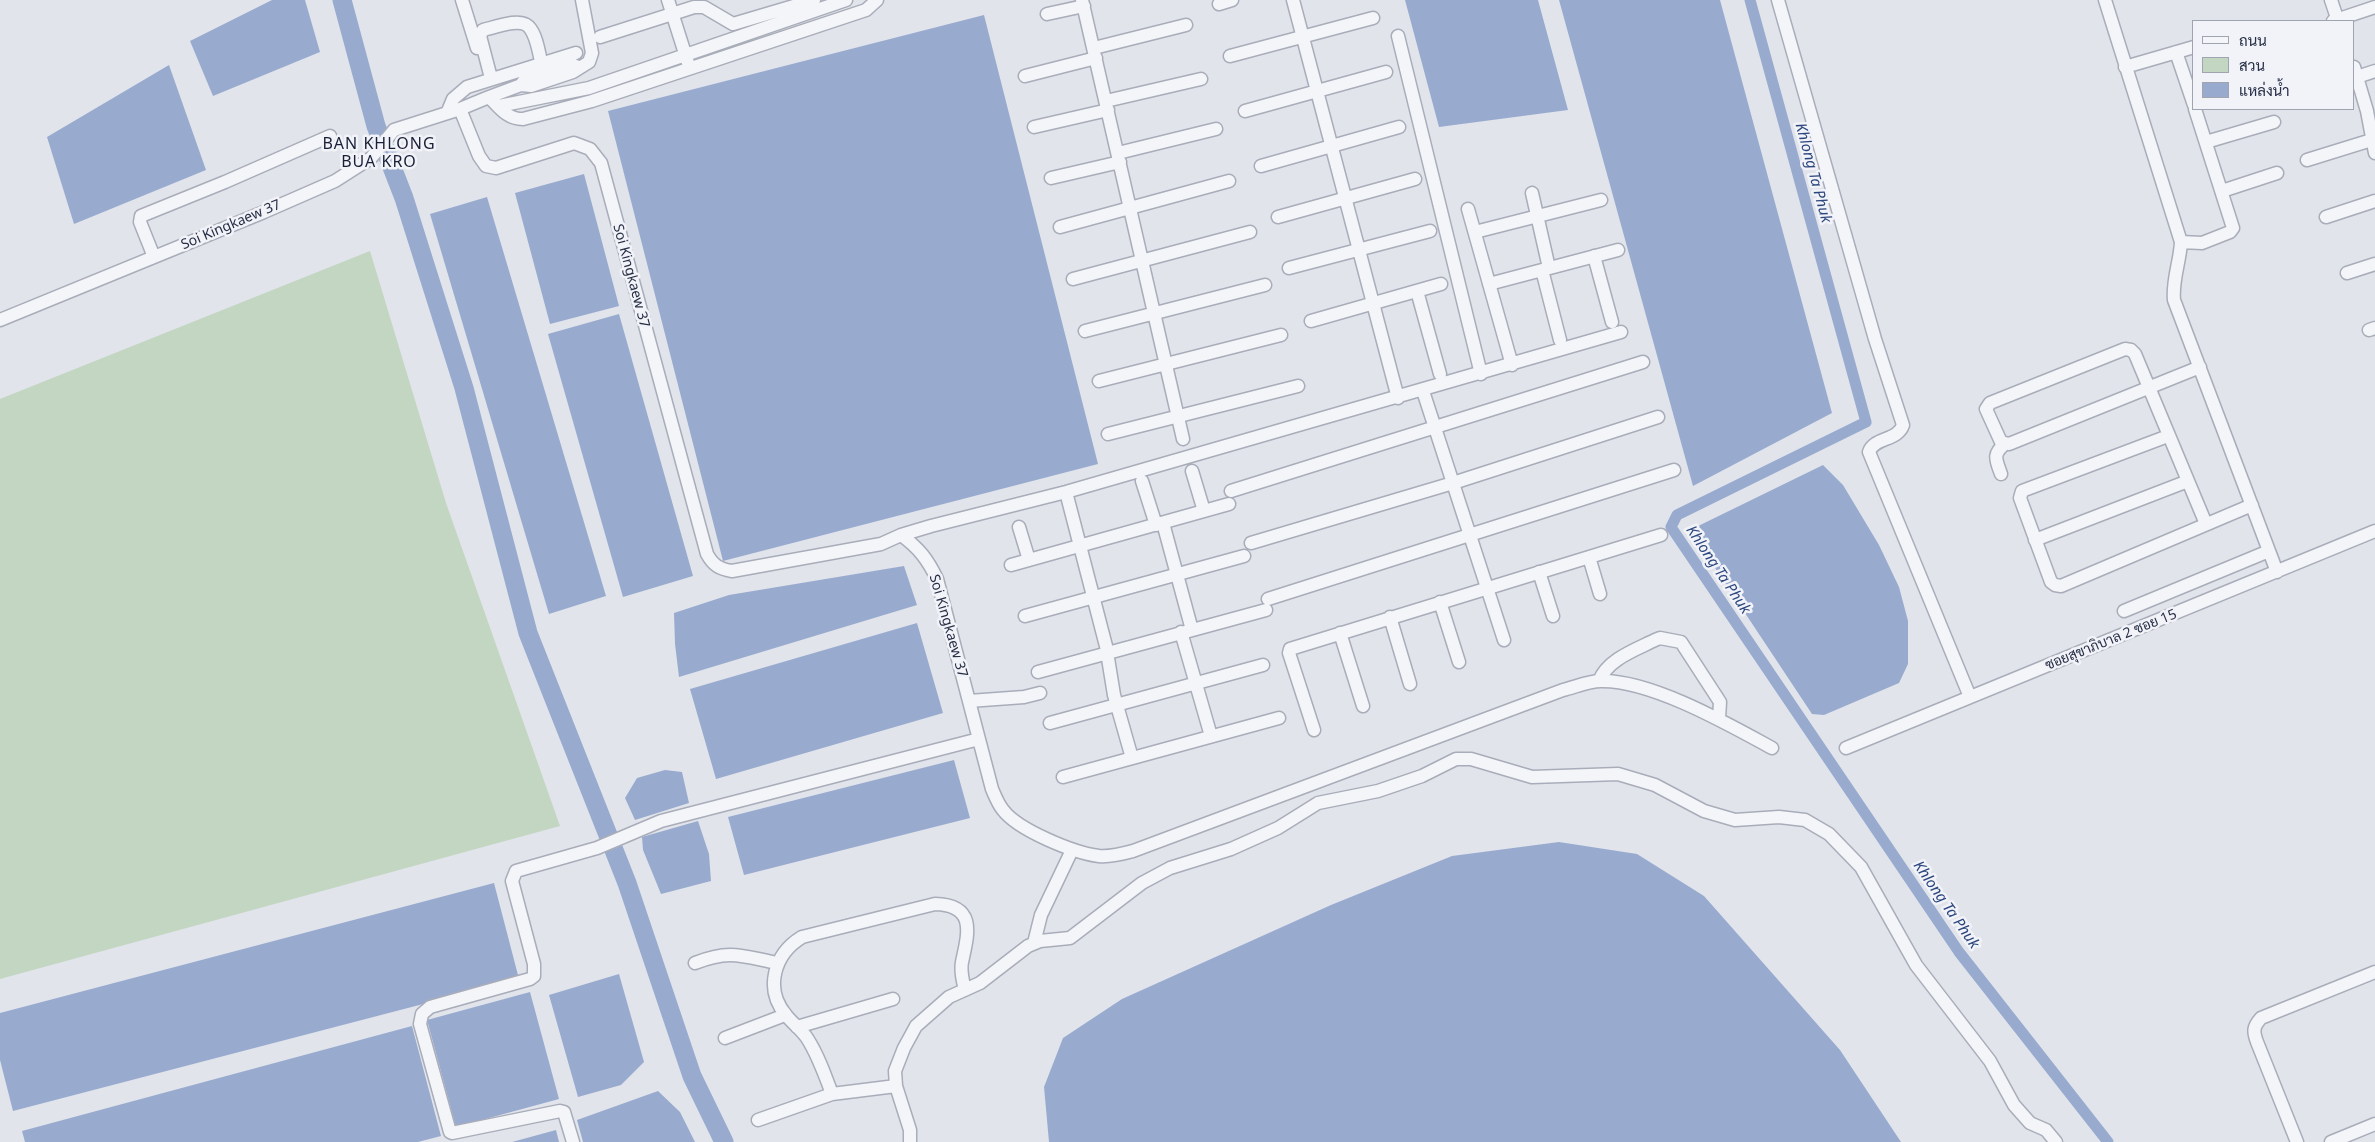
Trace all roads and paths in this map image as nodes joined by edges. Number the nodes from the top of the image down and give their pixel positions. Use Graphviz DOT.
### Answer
graph roads {
  1 [pos="462,0"];
  2 [pos="587,0"];
  3 [pos="668,0"];
  4 [pos="814,0"];
  5 [pos="846,0"];
  6 [pos="877,0"];
  7 [pos="1232,0"];
  8 [pos="1293,0"];
  9 [pos="1778,0"];
  10 [pos="2105,0"];
  11 [pos="2331,0"];
  12 [pos="1083,3"];
  13 [pos="1218,4"];
  14 [pos="2375,7"];
  15 [pos="674,13"];
  16 [pos="1047,14"];
  17 [pos="1373,18"];
  18 [pos="2336,20"];
  19 [pos="2339,20"];
  20 [pos="777,24"];
  21 [pos="1186,25"];
  22 [pos="1398,36"];
  23 [pos="600,37"];
  24 [pos="1302,37"];
  25 [pos="782,38"];
  26 [pos="2192,48"];
  27 [pos="2176,52"];
  28 [pos="576,53"];
  29 [pos="1095,53"];
  30 [pos="1230,56"];
  31 [pos="688,62"];
  32 [pos="579,66"];
  33 [pos="534,68"];
  34 [pos="2125,68"];
  35 [pos="2375,71"];
  36 [pos="1386,72"];
  37 [pos="2355,74"];
  38 [pos="1025,76"];
  39 [pos="488,79"];
  40 [pos="1201,79"];
  41 [pos="521,85"];
  42 [pos="1317,92"];
  43 [pos="569,93"];
  44 [pos="590,95"];
  45 [pos="2192,96"];
  46 [pos="489,97"];
  47 [pos="499,106"];
  48 [pos="572,106"];
  49 [pos="1107,106"];
  50 [pos="454,110"];
  51 [pos="2195,110"];
  52 [pos="1245,111"];
  53 [pos="2274,122"];
  54 [pos="1034,126"];
  55 [pos="1399,127"];
  56 [pos="1216,130"];
  57 [pos="330,136"];
  58 [pos="2374,139"];
  59 [pos="2206,142"];
  60 [pos="1332,146"];
  61 [pos="2375,153"];
  62 [pos="1119,158"];
  63 [pos="2307,160"];
  64 [pos="1261,166"];
  65 [pos="2278,173"];
  66 [pos="1051,178"];
  67 [pos="1415,179"];
  68 [pos="1229,181"];
  69 [pos="2222,190"];
  70 [pos="1532,193"];
  71 [pos="1345,198"];
  72 [pos="1601,200"];
  73 [pos="2375,201"];
  74 [pos="1130,208"];
  75 [pos="1468,210"];
  76 [pos="1537,216"];
  77 [pos="1278,217"];
  78 [pos="2326,217"];
  79 [pos="1060,228"];
  80 [pos="1430,231"];
  81 [pos="1250,232"];
  82 [pos="1475,232"];
  83 [pos="2181,242"];
  84 [pos="1359,250"];
  85 [pos="1618,250"];
  86 [pos="1594,256"];
  87 [pos="154,257"];
  88 [pos="1143,262"];
  89 [pos="2375,264"];
  90 [pos="1289,268"];
  91 [pos="1546,269"];
  92 [pos="2347,273"];
  93 [pos="1073,279"];
  94 [pos="1441,284"];
  95 [pos="1489,284"];
  96 [pos="1265,285"];
  97 [pos="1417,291"];
  98 [pos="1373,303"];
  99 [pos="1155,313"];
  100 [pos="0,320"];
  101 [pos="1311,321"];
  102 [pos="1612,322"];
  103 [pos="1085,331"];
  104 [pos="1621,332"];
  105 [pos="1281,334"];
  106 [pos="1560,340"];
  107 [pos="1643,362"];
  108 [pos="1166,364"];
  109 [pos="1512,365"];
  110 [pos="2200,367"];
  111 [pos="1440,374"];
  112 [pos="1481,374"];
  113 [pos="1098,381"];
  114 [pos="1298,386"];
  115 [pos="2148,388"];
  116 [pos="1423,391"];
  117 [pos="1398,398"];
  118 [pos="1178,417"];
  119 [pos="1658,417"];
  120 [pos="1436,427"];
  121 [pos="1108,434"];
  122 [pos="2168,436"];
  123 [pos="1184,439"];
  124 [pos="2004,444"];
  125 [pos="1674,470"];
  126 [pos="1192,471"];
  127 [pos="2001,474"];
  128 [pos="1142,481"];
  129 [pos="2188,481"];
  130 [pos="1453,483"];
  131 [pos="1231,491"];
  132 [pos="1066,492"];
  133 [pos="1229,504"];
  134 [pos="2252,505"];
  135 [pos="1204,511"];
  136 [pos="1159,524"];
  137 [pos="2206,524"];
  138 [pos="1019,527"];
  139 [pos="2375,531"];
  140 [pos="1661,535"];
  141 [pos="901,536"];
  142 [pos="1470,536"];
  143 [pos="2035,540"];
  144 [pos="1250,543"];
  145 [pos="1080,546"];
  146 [pos="2269,551"];
  147 [pos="1244,556"];
  148 [pos="1589,557"];
  149 [pos="1029,560"];
  150 [pos="1011,565"];
  151 [pos="1539,572"];
  152 [pos="2277,572"];
  153 [pos="1176,575"];
  154 [pos="1487,588"];
  155 [pos="1600,594"];
  156 [pos="1094,598"];
  157 [pos="1440,602"];
  158 [pos="2124,611"];
  159 [pos="1025,616"];
  160 [pos="1553,616"];
  161 [pos="1390,618"];
  162 [pos="1187,631"];
  163 [pos="1340,633"];
  164 [pos="1504,640"];
  165 [pos="1107,653"];
  166 [pos="1459,662"];
  167 [pos="1264,665"];
  168 [pos="1038,672"];
  169 [pos="1599,681"];
  170 [pos="1196,684"];
  171 [pos="1410,684"];
  172 [pos="1040,693"];
  173 [pos="1970,697"];
  174 [pos="969,701"];
  175 [pos="1117,705"];
  176 [pos="1363,706"];
  177 [pos="1279,718"];
  178 [pos="1719,719"];
  179 [pos="1050,723"];
  180 [pos="1314,730"];
  181 [pos="1211,736"];
  182 [pos="979,739"];
  183 [pos="1772,748"];
  184 [pos="1846,748"];
  185 [pos="1132,758"];
  186 [pos="1063,777"];
  187 [pos="1072,850"];
  188 [pos="1034,943"];
  189 [pos="695,963"];
  190 [pos="777,964"];
  191 [pos="2375,972"];
  192 [pos="965,990"];
  193 [pos="893,999"];
  194 [pos="785,1014"];
  195 [pos="797,1027"];
  196 [pos="726,1038"];
  197 [pos="896,1086"];
  198 [pos="832,1094"];
  199 [pos="758,1120"];
  200 [pos="2375,1124"];
  201 [pos="574,1142"];
  202 [pos="910,1142"];
  203 [pos="2056,1142"];
  204 [pos="2297,1142"];
  205 [pos="2331,1142"];
  1 -- 39 [label="street"];
  2 -- 32 [label="street"];
  3 -- 15 [label="street"];
  4 -- 15 [label="street"];
  5 -- 20 [label="street"];
  6 -- 25 [label="street"];
  7 -- 13 [label="street"];
  8 -- 24 [label="street"];
  9 -- 173 [label="street"];
  10 -- 34 [label="street"];
  11 -- 18 [label="street"];
  12 -- 16 [label="street"];
  12 -- 29 [label="street"];
  14 -- 19 [label="street"];
  15 -- 23 [label="street"];
  15 -- 31 [label="street"];
  17 -- 24 [label="street"];
  20 -- 25 [label="street"];
  20 -- 31 [label="street"];
  21 -- 29 [label="street"];
  22 -- 112 [label="street"];
  24 -- 30 [label="street"];
  24 -- 42 [label="street"];
  25 -- 31 [label="street"];
  26 -- 27 [label="street"];
  27 -- 34 [label="street"];
  27 -- 45 [label="street"];
  28 -- 33 [label="street"];
  29 -- 38 [label="street"];
  29 -- 49 [label="street"];
  31 -- 44 [label="street"];
  32 -- 33 [label="street"];
  32 -- 41 [label="street"];
  33 -- 39 [label="street"];
  33 -- 39 [label="street"];
  33 -- 41 [label="street"];
  34 -- 83 [label="street"];
  35 -- 37 [label="street"];
  36 -- 42 [label="street"];
  37 -- 58 [label="street"];
  39 -- 50 [label="street"];
  40 -- 49 [label="street"];
  41 -- 46 [label="street"];
  42 -- 52 [label="street"];
  42 -- 60 [label="street"];
  43 -- 44 [label="street"];
  43 -- 47 [label="street"];
  43 -- 48 [label="street"];
  44 -- 48 [label="street"];
  46 -- 47 [label="street"];
  46 -- 50 [label="street"];
  47 -- 48 [label="street"];
  49 -- 54 [label="street"];
  49 -- 62 [label="street"];
  50 -- 87 [label="street, Soi Kingkaew 37"];
  50 -- 141 [label="street, Soi Kingkaew 37"];
  51 -- 59 [label="street"];
  53 -- 59 [label="street"];
  55 -- 60 [label="street"];
  56 -- 62 [label="street"];
  57 -- 87 [label="street"];
  58 -- 61 [label="street"];
  58 -- 63 [label="street"];
  59 -- 69 [label="street"];
  60 -- 64 [label="street"];
  60 -- 71 [label="street"];
  62 -- 66 [label="street"];
  62 -- 74 [label="street"];
  65 -- 69 [label="street"];
  67 -- 71 [label="street"];
  68 -- 74 [label="street"];
  69 -- 83 [label="street"];
  70 -- 76 [label="street"];
  71 -- 77 [label="street"];
  71 -- 84 [label="street"];
  72 -- 76 [label="street"];
  73 -- 78 [label="street"];
  74 -- 79 [label="street"];
  74 -- 88 [label="street"];
  75 -- 82 [label="street"];
  76 -- 82 [label="street"];
  76 -- 91 [label="street"];
  80 -- 84 [label="street"];
  81 -- 88 [label="street"];
  82 -- 95 [label="street"];
  83 -- 110 [label="street"];
  84 -- 90 [label="street"];
  84 -- 98 [label="street"];
  85 -- 86 [label="street"];
  86 -- 91 [label="street"];
  86 -- 102 [label="street"];
  87 -- 100 [label="street, Soi Kingkaew 37"];
  88 -- 93 [label="street"];
  88 -- 99 [label="street"];
  89 -- 92 [label="street"];
  91 -- 95 [label="street"];
  91 -- 106 [label="street"];
  94 -- 97 [label="street"];
  95 -- 109 [label="street"];
  96 -- 99 [label="street"];
  97 -- 98 [label="street"];
  97 -- 111 [label="street"];
  98 -- 101 [label="street"];
  98 -- 117 [label="street"];
  99 -- 103 [label="street"];
  99 -- 108 [label="street"];
  104 -- 109 [label="street"];
  105 -- 108 [label="street"];
  107 -- 120 [label="street"];
  108 -- 113 [label="street"];
  108 -- 118 [label="street"];
  109 -- 112 [label="street"];
  110 -- 115 [label="street"];
  110 -- 134 [label="street"];
  112 -- 116 [label="street"];
  114 -- 118 [label="street"];
  115 -- 122 [label="street"];
  115 -- 124 [label="street"];
  115 -- 124 [label="street"];
  116 -- 117 [label="street"];
  116 -- 120 [label="street"];
  117 -- 132 [label="street"];
  118 -- 121 [label="street"];
  118 -- 123 [label="street"];
  119 -- 130 [label="street"];
  120 -- 130 [label="street"];
  120 -- 131 [label="street"];
  122 -- 129 [label="street"];
  122 -- 143 [label="street"];
  124 -- 127 [label="street"];
  125 -- 142 [label="street"];
  126 -- 135 [label="street"];
  128 -- 136 [label="street"];
  129 -- 137 [label="street"];
  129 -- 143 [label="street"];
  130 -- 142 [label="street"];
  130 -- 144 [label="street"];
  132 -- 141 [label="street"];
  132 -- 145 [label="street"];
  133 -- 135 [label="street"];
  134 -- 137 [label="street"];
  134 -- 146 [label="street"];
  135 -- 136 [label="street"];
  136 -- 145 [label="street"];
  136 -- 153 [label="street"];
  137 -- 143 [label="street"];
  138 -- 149 [label="street"];
  139 -- 152 [label="street, ซอยสุขาภิบาล 2 ซอย 15"];
  140 -- 148 [label="street"];
  141 -- 174 [label="street, Soi Kingkaew 37"];
  142 -- 154 [label="street"];
  142 -- 162 [label="street"];
  145 -- 149 [label="street"];
  145 -- 156 [label="street"];
  146 -- 152 [label="street"];
  146 -- 158 [label="street"];
  147 -- 153 [label="street"];
  148 -- 151 [label="street"];
  148 -- 155 [label="street"];
  149 -- 150 [label="street"];
  151 -- 154 [label="street"];
  151 -- 160 [label="street"];
  152 -- 173 [label="street, ซอยสุขาภิบาล 2 ซอย 15"];
  153 -- 156 [label="street"];
  153 -- 162 [label="street"];
  154 -- 157 [label="street"];
  154 -- 164 [label="street"];
  156 -- 159 [label="street"];
  156 -- 165 [label="street"];
  157 -- 161 [label="street"];
  157 -- 166 [label="street"];
  161 -- 163 [label="street"];
  161 -- 171 [label="street"];
  162 -- 165 [label="street"];
  162 -- 170 [label="street"];
  163 -- 176 [label="street"];
  163 -- 180 [label="street"];
  165 -- 168 [label="street"];
  165 -- 175 [label="street"];
  167 -- 170 [label="street"];
  169 -- 178 [label="street, Soi Kingkaew 37"];
  169 -- 178 [label="street"];
  169 -- 187 [label="street, Soi Kingkaew 37"];
  170 -- 175 [label="street"];
  170 -- 181 [label="street"];
  172 -- 174 [label="street"];
  173 -- 184 [label="street, ซอยสุขาภิบาล 2 ซอย 15"];
  174 -- 182 [label="street, Soi Kingkaew 37"];
  175 -- 179 [label="street"];
  175 -- 185 [label="street"];
  177 -- 181 [label="street"];
  178 -- 183 [label="street, Soi Kingkaew 37"];
  181 -- 185 [label="street"];
  182 -- 187 [label="street, Soi Kingkaew 37"];
  182 -- 201 [label="street"];
  185 -- 186 [label="street"];
  187 -- 188 [label="street"];
  188 -- 192 [label="street"];
  188 -- 203 [label="street"];
  189 -- 190 [label="street"];
  190 -- 192 [label="street"];
  190 -- 194 [label="street"];
  191 -- 204 [label="street"];
  192 -- 197 [label="street"];
  193 -- 195 [label="street"];
  194 -- 195 [label="street"];
  194 -- 196 [label="street"];
  195 -- 198 [label="street"];
  197 -- 198 [label="street"];
  197 -- 202 [label="street"];
  198 -- 199 [label="street"];
  200 -- 205 [label="street"];
}
